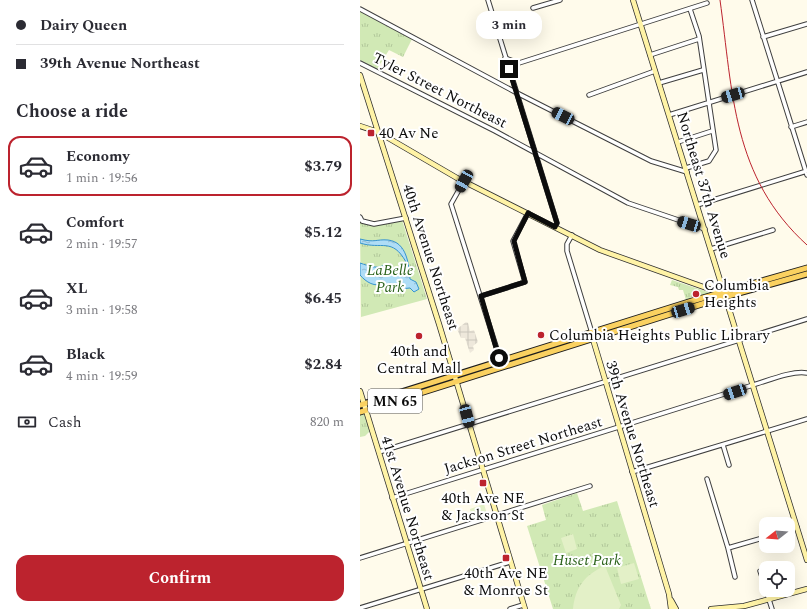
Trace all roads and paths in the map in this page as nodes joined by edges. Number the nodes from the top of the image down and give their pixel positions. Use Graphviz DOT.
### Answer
graph roads {
  1 [pos="488,0"];
  2 [pos="560,0"];
  3 [pos="633,0"];
  4 [pos="752,0"];
  5 [pos="707,3"];
  6 [pos="533,8"];
  7 [pos="360,9"];
  8 [pos="690,9"];
  9 [pos="640,23"];
  10 [pos="807,24"];
  11 [pos="763,37"];
  12 [pos="699,40"];
  13 [pos="650,55"];
  14 [pos="505,58"];
  15 [pos="360,62"];
  16 [pos="703,70"];
  17 [pos="655,71"];
  18 [pos="807,72"];
  19 [pos="360,74"];
  20 [pos="777,82"];
  21 [pos="659,83"];
  22 [pos="517,93"];
  23 [pos="590,95"];
  24 [pos="708,102"];
  25 [pos="669,115"];
  26 [pos="807,122"];
  27 [pos="360,126"];
  28 [pos="791,127"];
  29 [pos="712,131"];
  30 [pos="378,132"];
  31 [pos="678,142"];
  32 [pos="536,154"];
  33 [pos="686,170"];
  34 [pos="807,173"];
  35 [pos="464,181"];
  36 [pos="697,205"];
  37 [pos="528,213"];
  38 [pos="360,216"];
  39 [pos="406,218"];
  40 [pos="555,227"];
  41 [pos="705,229"];
  42 [pos="773,230"];
  43 [pos="572,235"];
  44 [pos="711,249"];
  45 [pos="807,268"];
  46 [pos="807,274"];
  47 [pos="724,291"];
  48 [pos="481,296"];
  49 [pos="726,297"];
  50 [pos="692,301"];
  51 [pos="672,307"];
  52 [pos="672,314"];
  53 [pos="807,319"];
  54 [pos="654,320"];
  55 [pos="592,333"];
  56 [pos="592,340"];
  57 [pos="740,340"];
  58 [pos="501,364"];
  59 [pos="807,373"];
  60 [pos="456,379"];
  61 [pos="605,383"];
  62 [pos="753,385"];
  63 [pos="360,391"];
  64 [pos="362,405"];
  65 [pos="366,410"];
  66 [pos="360,412"];
  67 [pos="807,419"];
  68 [pos="470,424"];
  69 [pos="619,428"];
  70 [pos="768,432"];
  71 [pos="723,445"];
  72 [pos="379,452"];
  73 [pos="729,465"];
  74 [pos="483,470"];
  75 [pos="632,472"];
  76 [pos="706,479"];
  77 [pos="590,486"];
  78 [pos="392,498"];
  79 [pos="497,517"];
  80 [pos="797,527"];
  81 [pos="759,539"];
  82 [pos="406,544"];
  83 [pos="728,548"];
  84 [pos="360,558"];
  85 [pos="807,560"];
  86 [pos="510,562"];
  87 [pos="735,577"];
  88 [pos="807,589"];
  89 [pos="421,590"];
  90 [pos="669,594"];
  91 [pos="768,597"];
  92 [pos="769,600"];
  93 [pos="524,607"];
  94 [pos="360,608"];
  95 [pos="730,608"];
  96 [pos="427,609"];
  97 [pos="510,609"];
  98 [pos="671,609"];
  99 [pos="676,609"];
  100 [pos="711,609"];
  101 [pos="772,609"];
  1 -- 14 [label="street"];
  2 -- 6 [label="street"];
  3 -- 9 [label="street, Northeast 37th Avenue"];
  4 -- 11 [label="street"];
  5 -- 8 [label="street"];
  7 -- 22 [label="street"];
  8 -- 9 [label="street"];
  8 -- 12 [label="street"];
  9 -- 13 [label="street, Northeast 37th Avenue"];
  9 -- 14 [label="street"];
  10 -- 11 [label="street"];
  11 -- 20 [label="street"];
  12 -- 13 [label="street"];
  12 -- 16 [label="street"];
  13 -- 17 [label="street, Northeast 37th Avenue"];
  14 -- 22 [label="street"];
  15 -- 32 [label="street, Tyler Street Northeast"];
  16 -- 21 [label="street"];
  16 -- 24 [label="street"];
  17 -- 21 [label="street, Northeast 37th Avenue"];
  17 -- 23 [label="street"];
  18 -- 20 [label="street"];
  19 -- 30 [label="street, 40th Avenue Northeast"];
  20 -- 24 [label="street"];
  20 -- 28 [label="street"];
  21 -- 25 [label="street, Northeast 37th Avenue"];
  22 -- 32 [label="street"];
  22 -- 33 [label="street"];
  24 -- 25 [label="street"];
  24 -- 29 [label="street"];
  25 -- 31 [label="street, Northeast 37th Avenue"];
  26 -- 28 [label="street"];
  27 -- 30 [label="street"];
  28 -- 34 [label="street"];
  29 -- 31 [label="street"];
  29 -- 33 [label="street"];
  30 -- 35 [label="street"];
  30 -- 39 [label="street, 40th Avenue Northeast"];
  31 -- 33 [label="street, Northeast 37th Avenue"];
  32 -- 40 [label="street"];
  32 -- 41 [label="street, Tyler Street Northeast"];
  33 -- 36 [label="street, Northeast 37th Avenue"];
  34 -- 36 [label="street"];
  35 -- 37 [label="street"];
  35 -- 48 [label="street"];
  36 -- 41 [label="street, Northeast 37th Avenue"];
  37 -- 40 [label="street"];
  37 -- 48 [label="street"];
  38 -- 39 [label="street"];
  39 -- 60 [label="street, 40th Avenue Northeast"];
  40 -- 43 [label="street"];
  41 -- 44 [label="street, Northeast 37th Avenue"];
  42 -- 44 [label="street"];
  43 -- 47 [label="street"];
  43 -- 55 [label="street, 39th Avenue Northeast"];
  44 -- 47 [label="street, Northeast 37th Avenue"];
  45 -- 47 [label="main road, MN 65"];
  46 -- 49 [label="main road, MN 65"];
  47 -- 49 [label="street, Northeast 37th Avenue"];
  47 -- 50 [label="main road, MN 65"];
  48 -- 58 [label="street"];
  49 -- 52 [label="main road, MN 65"];
  49 -- 57 [label="street, Northeast 37th Avenue"];
  50 -- 51 [label="main road, MN 65"];
  50 -- 52 [label="main road"];
  51 -- 54 [label="main road"];
  51 -- 55 [label="main road, MN 65"];
  52 -- 54 [label="main road, MN 65"];
  53 -- 57 [label="street"];
  54 -- 56 [label="main road, MN 65"];
  55 -- 56 [label="street, 39th Avenue Northeast"];
  55 -- 58 [label="main road, MN 65"];
  56 -- 58 [label="main road, MN 65"];
  56 -- 61 [label="street, 39th Avenue Northeast"];
  57 -- 61 [label="street"];
  57 -- 62 [label="street, Northeast 37th Avenue"];
  58 -- 60 [label="main road, MN 65"];
  59 -- 62 [label="street, Jackson Street Northeast"];
  60 -- 64 [label="main road, MN 65"];
  60 -- 65 [label="main road, MN 65"];
  60 -- 68 [label="street, 40th Avenue Northeast"];
  61 -- 68 [label="street"];
  61 -- 69 [label="street, 39th Avenue Northeast"];
  62 -- 69 [label="street, Jackson Street Northeast"];
  62 -- 70 [label="street, Northeast 37th Avenue"];
  63 -- 64 [label="street, 41st Avenue Northeast"];
  64 -- 65 [label="street, 41st Avenue Northeast"];
  65 -- 66 [label="main road, MN 65"];
  65 -- 72 [label="street, 41st Avenue Northeast"];
  67 -- 70 [label="street"];
  68 -- 72 [label="street"];
  68 -- 74 [label="street, 40th Avenue Northeast"];
  69 -- 74 [label="street, Jackson Street Northeast"];
  69 -- 75 [label="street, 39th Avenue Northeast"];
  70 -- 71 [label="street"];
  70 -- 80 [label="street, Northeast 37th Avenue"];
  71 -- 73 [label="street"];
  71 -- 75 [label="street"];
  72 -- 78 [label="street, 41st Avenue Northeast"];
  74 -- 78 [label="street, Jackson Street Northeast"];
  74 -- 79 [label="street, 40th Avenue Northeast"];
  75 -- 90 [label="street, 39th Avenue Northeast"];
  76 -- 83 [label="street"];
  77 -- 79 [label="street"];
  78 -- 82 [label="street, 41st Avenue Northeast"];
  79 -- 82 [label="street"];
  79 -- 86 [label="street, 40th Avenue Northeast"];
  80 -- 85 [label="street, Northeast 37th Avenue"];
  81 -- 83 [label="street"];
  82 -- 84 [label="street"];
  82 -- 89 [label="street, 41st Avenue Northeast"];
  83 -- 87 [label="street"];
  86 -- 89 [label="street"];
  86 -- 93 [label="street, 40th Avenue Northeast"];
  88 -- 92 [label="street"];
  89 -- 94 [label="street"];
  89 -- 96 [label="street, 41st Avenue Northeast"];
  90 -- 98 [label="street, 39th Avenue Northeast"];
  90 -- 99 [label="street, 39th Avenue Northeast"];
  91 -- 92 [label="street"];
  92 -- 95 [label="street"];
  92 -- 101 [label="street"];
  93 -- 97 [label="street"];
  95 -- 100 [label="street"];
}
